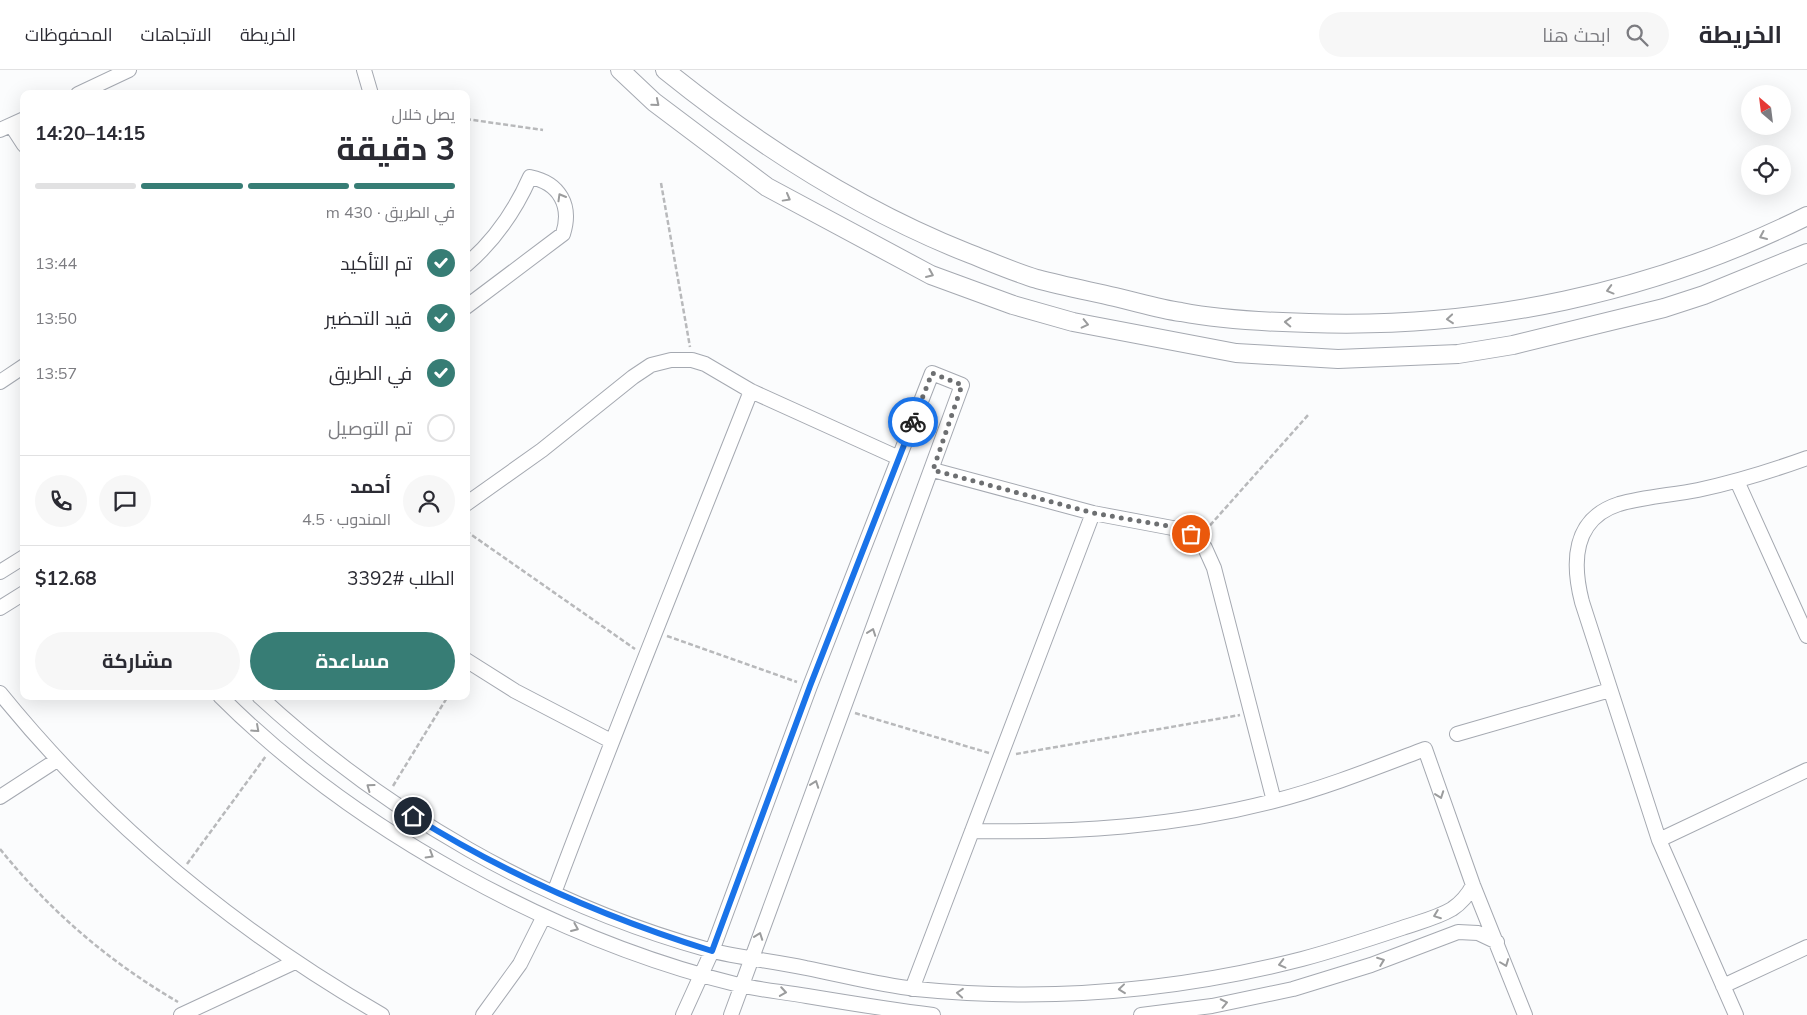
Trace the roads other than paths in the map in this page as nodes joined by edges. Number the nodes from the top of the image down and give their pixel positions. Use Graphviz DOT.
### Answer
graph roads {
  1 [pos="129,70"];
  2 [pos="364,70"];
  3 [pos="620,70"];
  4 [pos="665,70"];
  5 [pos="86,90"];
  6 [pos="370,90"];
  7 [pos="12,125"];
  8 [pos="20,138"];
  9 [pos="1807,216"];
  10 [pos="1807,253"];
  11 [pos="470,261"];
  12 [pos="470,304"];
  13 [pos="20,369"];
  14 [pos="0,382"];
  15 [pos="751,390"];
  16 [pos="899,458"];
  17 [pos="1807,458"];
  18 [pos="933,470"];
  19 [pos="1737,480"];
  20 [pos="470,501"];
  21 [pos="1093,513"];
  22 [pos="20,560"];
  23 [pos="0,572"];
  24 [pos="20,596"];
  25 [pos="0,608"];
  26 [pos="1807,636"];
  27 [pos="470,663"];
  28 [pos="1610,690"];
  29 [pos="0,694"];
  30 [pos="224,700"];
  31 [pos="264,700"];
  32 [pos="1457,734"];
  33 [pos="611,741"];
  34 [pos="57,760"];
  35 [pos="1807,770"];
  36 [pos="0,797"];
  37 [pos="1274,801"];
  38 [pos="972,831"];
  39 [pos="1659,840"];
  40 [pos="1473,885"];
  41 [pos="554,893"];
  42 [pos="544,916"];
  43 [pos="1413,924"];
  44 [pos="1497,942"];
  45 [pos="1422,946"];
  46 [pos="1807,947"];
  47 [pos="712,951"];
  48 [pos="751,957"];
  49 [pos="295,962"];
  50 [pos="701,974"];
  51 [pos="741,985"];
  52 [pos="1723,986"];
  53 [pos="912,989"];
  54 [pos="186,1013"];
  55 [pos="894,1013"];
  56 [pos="382,1015"];
  57 [pos="483,1015"];
  58 [pos="683,1015"];
  59 [pos="730,1015"];
  60 [pos="933,1015"];
  61 [pos="1141,1015"];
  62 [pos="1525,1015"];
  63 [pos="1736,1015"];
  1 -- 5 [label="street"];
  2 -- 6 [label="street"];
  3 -- 10 [label="street, one-way"];
  9 -- 4 [label="street, one-way"];
  7 -- 8 [label="street"];
  12 -- 11 [label="street, one-way"];
  13 -- 14 [label="street"];
  15 -- 16 [label="street"];
  15 -- 20 [label="street"];
  15 -- 33 [label="street"];
  16 -- 18 [label="street"];
  16 -- 47 [label="street"];
  17 -- 19 [label="street"];
  18 -- 21 [label="street"];
  48 -- 18 [label="street, one-way"];
  19 -- 26 [label="street"];
  19 -- 28 [label="street"];
  21 -- 37 [label="street"];
  21 -- 38 [label="street"];
  22 -- 23 [label="street"];
  24 -- 25 [label="street"];
  27 -- 33 [label="street"];
  28 -- 32 [label="street"];
  28 -- 39 [label="street"];
  29 -- 34 [label="street"];
  30 -- 42 [label="street, one-way"];
  41 -- 31 [label="street, one-way"];
  33 -- 41 [label="street"];
  34 -- 36 [label="street"];
  34 -- 49 [label="street"];
  35 -- 39 [label="street"];
  37 -- 38 [label="street"];
  37 -- 40 [label="street, one-way"];
  38 -- 53 [label="street"];
  39 -- 52 [label="street"];
  40 -- 43 [label="street, one-way"];
  40 -- 44 [label="street"];
  41 -- 47 [label="street"];
  42 -- 50 [label="street, one-way"];
  42 -- 57 [label="street"];
  43 -- 45 [label="street"];
  43 -- 53 [label="street, one-way"];
  44 -- 45 [label="street"];
  44 -- 62 [label="street, one-way"];
  61 -- 45 [label="street, one-way"];
  46 -- 52 [label="street"];
  47 -- 48 [label="street"];
  47 -- 50 [label="street"];
  48 -- 51 [label="street"];
  48 -- 53 [label="street"];
  49 -- 54 [label="street"];
  49 -- 56 [label="street"];
  50 -- 51 [label="street"];
  50 -- 58 [label="street"];
  51 -- 55 [label="street, one-way"];
  51 -- 59 [label="street"];
  52 -- 63 [label="street"];
  55 -- 60 [label="street"];
}
